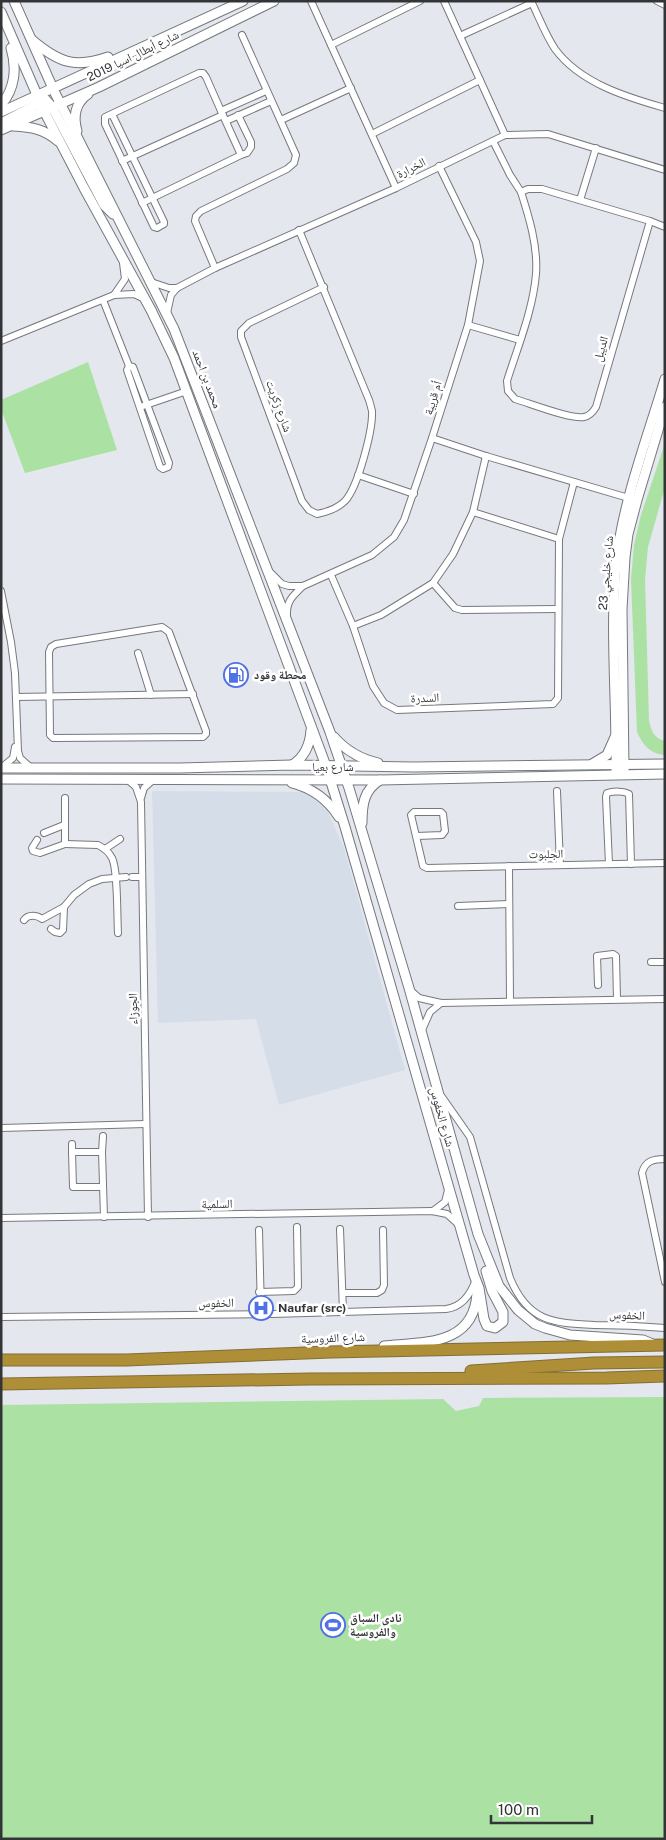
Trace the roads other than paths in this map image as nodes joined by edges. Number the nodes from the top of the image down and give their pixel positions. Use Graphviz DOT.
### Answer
graph roads {
  1 [pos="14,1"];
  2 [pos="243,1"];
  3 [pos="274,1"];
  4 [pos="420,1"];
  5 [pos="444,1"];
  6 [pos="657,1"];
  7 [pos="312,2"];
  8 [pos="531,2"];
  9 [pos="665,5"];
  10 [pos="3,18"];
  11 [pos="242,35"];
  12 [pos="460,36"];
  13 [pos="30,38"];
  14 [pos="147,45"];
  15 [pos="331,45"];
  16 [pos="480,80"];
  17 [pos="99,87"];
  18 [pos="351,88"];
  19 [pos="266,91"];
  20 [pos="48,99"];
  21 [pos="271,101"];
  22 [pos="1,105"];
  23 [pos="665,108"];
  24 [pos="1,112"];
  25 [pos="112,114"];
  26 [pos="238,115"];
  27 [pos="223,116"];
  28 [pos="281,120"];
  29 [pos="4,126"];
  30 [pos="372,134"];
  31 [pos="505,135"];
  32 [pos="493,141"];
  33 [pos="61,143"];
  34 [pos="81,145"];
  35 [pos="596,148"];
  36 [pos="241,155"];
  37 [pos="132,156"];
  38 [pos="122,161"];
  39 [pos="440,166"];
  40 [pos="664,168"];
  41 [pos="396,188"];
  42 [pos="521,192"];
  43 [pos="151,198"];
  44 [pos="580,200"];
  45 [pos="142,202"];
  46 [pos="117,216"];
  47 [pos="650,221"];
  48 [pos="665,227"];
  49 [pos="299,230"];
  50 [pos="120,254"];
  51 [pos="216,268"];
  52 [pos="151,282"];
  53 [pos="324,287"];
  54 [pos="177,288"];
  55 [pos="114,296"];
  56 [pos="103,300"];
  57 [pos="146,300"];
  58 [pos="167,313"];
  59 [pos="468,325"];
  60 [pos="520,340"];
  61 [pos="1,341"];
  62 [pos="129,366"];
  63 [pos="665,379"];
  64 [pos="188,391"];
  65 [pos="147,405"];
  66 [pos="140,407"];
  67 [pos="665,408"];
  68 [pos="432,438"];
  69 [pos="486,456"];
  70 [pos="358,475"];
  71 [pos="574,482"];
  72 [pos="414,494"];
  73 [pos="633,499"];
  74 [pos="473,512"];
  75 [pos="559,539"];
  76 [pos="267,569"];
  77 [pos="331,575"];
  78 [pos="433,583"];
  79 [pos="303,586"];
  80 [pos="1,591"];
  81 [pos="558,609"];
  82 [pos="287,621"];
  83 [pos="353,626"];
  84 [pos="138,654"];
  85 [pos="193,694"];
  86 [pos="151,695"];
  87 [pos="49,696"];
  88 [pos="16,697"];
  89 [pos="312,727"];
  90 [pos="620,731"];
  91 [pos="330,732"];
  92 [pos="16,738"];
  93 [pos="642,764"];
  94 [pos="665,764"];
  95 [pos="292,765"];
  96 [pos="587,765"];
  97 [pos="620,765"];
  98 [pos="326,766"];
  99 [pos="342,766"];
  100 [pos="30,767"];
  101 [pos="396,767"];
  102 [pos="1,768"];
  103 [pos="665,774"];
  104 [pos="620,775"];
  105 [pos="125,778"];
  106 [pos="1,779"];
  107 [pos="154,779"];
  108 [pos="277,780"];
  109 [pos="330,780"];
  110 [pos="346,780"];
  111 [pos="380,780"];
  112 [pos="556,792"];
  113 [pos="65,798"];
  114 [pos="140,802"];
  115 [pos="64,825"];
  116 [pos="345,827"];
  117 [pos="44,833"];
  118 [pos="362,833"];
  119 [pos="417,836"];
  120 [pos="120,839"];
  121 [pos="37,840"];
  122 [pos="65,844"];
  123 [pos="105,849"];
  124 [pos="665,863"];
  125 [pos="609,864"];
  126 [pos="631,864"];
  127 [pos="560,865"];
  128 [pos="509,866"];
  129 [pos="115,877"];
  130 [pos="142,877"];
  131 [pos="509,904"];
  132 [pos="458,906"];
  133 [pos="64,907"];
  134 [pos="24,920"];
  135 [pos="46,924"];
  136 [pos="118,933"];
  137 [pos="651,962"];
  138 [pos="665,962"];
  139 [pos="598,985"];
  140 [pos="409,988"];
  141 [pos="665,999"];
  142 [pos="617,1000"];
  143 [pos="510,1001"];
  144 [pos="441,1003"];
  145 [pos="422,1038"];
  146 [pos="439,1093"];
  147 [pos="146,1124"];
  148 [pos="1,1128"];
  149 [pos="103,1136"];
  150 [pos="72,1144"];
  151 [pos="72,1152"];
  152 [pos="102,1152"];
  153 [pos="665,1159"];
  154 [pos="449,1184"];
  155 [pos="103,1187"];
  156 [pos="432,1211"];
  157 [pos="148,1216"];
  158 [pos="104,1217"];
  159 [pos="1,1218"];
  160 [pos="460,1226"];
  161 [pos="297,1227"];
  162 [pos="340,1229"];
  163 [pos="259,1230"];
  164 [pos="383,1230"];
  165 [pos="478,1234"];
  166 [pos="476,1281"];
  167 [pos="665,1282"];
  168 [pos="259,1292"];
  169 [pos="343,1293"];
  170 [pos="343,1312"];
  171 [pos="260,1313"];
  172 [pos="1,1317"];
  173 [pos="665,1322"];
  174 [pos="655,1327"];
  175 [pos="665,1328"];
  176 [pos="661,1346"];
  177 [pos="331,1352"];
  178 [pos="1,1355"];
  179 [pos="1,1360"];
  180 [pos="35,1360"];
  181 [pos="665,1362"];
  182 [pos="665,1376"];
  183 [pos="425,1378"];
  184 [pos="606,1378"];
  185 [pos="1,1384"];
  186 [pos="665,1384"];
  1 -- 13 [label="street, محمد بن احمد"];
  2 -- 14 [label="street, شارع أبطال اسيا 2019"];
  3 -- 17 [label="street, شارع أبطال اسيا 2019"];
  4 -- 15 [label="street"];
  5 -- 12 [label="street"];
  6 -- 9 [label="street"];
  7 -- 15 [label="street"];
  8 -- 12 [label="street"];
  8 -- 23 [label="street"];
  10 -- 20 [label="street, محمد بن احمد"];
  10 -- 22 [label="street"];
  11 -- 19 [label="street"];
  12 -- 16 [label="street"];
  13 -- 14 [label="street"];
  13 -- 20 [label="street, محمد بن احمد"];
  14 -- 20 [label="street, شارع أبطال اسيا 2019"];
  15 -- 18 [label="street"];
  16 -- 30 [label="street"];
  16 -- 31 [label="street"];
  17 -- 20 [label="street, شارع أبطال اسيا 2019"];
  17 -- 34 [label="street"];
  18 -- 28 [label="street"];
  18 -- 30 [label="street"];
  19 -- 21 [label="street"];
  19 -- 27 [label="street"];
  20 -- 24 [label="street, شارع أبطال اسيا 2019"];
  20 -- 29 [label="street, شارع أبطال اسيا 2019"];
  20 -- 33 [label="street, محمد بن احمد"];
  20 -- 34 [label="street, محمد بن احمد"];
  20 -- 46 [label="street"];
  21 -- 26 [label="street"];
  21 -- 28 [label="street"];
  25 -- 27 [label="street"];
  25 -- 37 [label="street"];
  25 -- 38 [label="street"];
  26 -- 27 [label="street"];
  26 -- 36 [label="street"];
  27 -- 36 [label="street"];
  27 -- 37 [label="street"];
  28 -- 51 [label="street"];
  29 -- 33 [label="street"];
  30 -- 41 [label="street"];
  31 -- 32 [label="street, الخرارة"];
  31 -- 35 [label="street, الخرارة"];
  32 -- 39 [label="street, الخرارة"];
  32 -- 42 [label="street, الديبل"];
  33 -- 50 [label="street, محمد بن احمد"];
  34 -- 46 [label="street, محمد بن احمد"];
  35 -- 40 [label="street, الخرارة"];
  35 -- 44 [label="street"];
  36 -- 43 [label="street"];
  37 -- 38 [label="street"];
  37 -- 43 [label="street"];
  38 -- 45 [label="street"];
  39 -- 41 [label="street, الخرارة"];
  39 -- 59 [label="street, أم قريبة"];
  41 -- 49 [label="street, الخرارة"];
  42 -- 44 [label="street"];
  42 -- 60 [label="street, الديبل"];
  43 -- 45 [label="street"];
  43 -- 45 [label="street"];
  44 -- 47 [label="street"];
  46 -- 52 [label="street, محمد بن احمد"];
  47 -- 48 [label="street"];
  47 -- 60 [label="street, الديبل"];
  49 -- 51 [label="street, الخرارة"];
  49 -- 53 [label="street, شارع زكريت"];
  50 -- 55 [label="street"];
  50 -- 57 [label="street, محمد بن احمد"];
  51 -- 54 [label="street, الخرارة"];
  52 -- 54 [label="street"];
  52 -- 58 [label="street, محمد بن احمد"];
  53 -- 70 [label="street, شارع زكريت"];
  53 -- 70 [label="street, شارع زكريت"];
  54 -- 58 [label="street"];
  55 -- 56 [label="street"];
  55 -- 57 [label="street"];
  56 -- 61 [label="street"];
  56 -- 62 [label="street"];
  57 -- 64 [label="street, محمد بن احمد"];
  58 -- 76 [label="street, محمد بن احمد"];
  59 -- 60 [label="street"];
  59 -- 68 [label="street, أم قريبة"];
  62 -- 65 [label="street"];
  62 -- 66 [label="street"];
  63 -- 73 [label="street, شارع خليجي 23"];
  64 -- 65 [label="street"];
  64 -- 89 [label="street, محمد بن احمد"];
  65 -- 66 [label="street"];
  65 -- 66 [label="street"];
  67 -- 73 [label="street, شارع خليجي 23"];
  68 -- 69 [label="street"];
  68 -- 72 [label="street, أم قريبة"];
  69 -- 71 [label="street"];
  69 -- 74 [label="street"];
  70 -- 72 [label="street"];
  71 -- 73 [label="street"];
  71 -- 75 [label="street"];
  72 -- 77 [label="street, أم قريبة"];
  73 -- 90 [label="street, شارع خليجي 23"];
  74 -- 75 [label="street"];
  74 -- 78 [label="street"];
  75 -- 81 [label="street"];
  76 -- 79 [label="street"];
  76 -- 82 [label="street, محمد بن احمد"];
  77 -- 79 [label="street, أم قريبة"];
  77 -- 83 [label="street, السدرة"];
  78 -- 81 [label="street"];
  78 -- 83 [label="street"];
  79 -- 82 [label="street, أم قريبة"];
  80 -- 88 [label="street"];
  81 -- 83 [label="street, السدرة"];
  82 -- 91 [label="street, محمد بن احمد"];
  84 -- 86 [label="street"];
  85 -- 86 [label="street"];
  85 -- 87 [label="street"];
  85 -- 87 [label="street"];
  86 -- 87 [label="street"];
  87 -- 88 [label="street"];
  88 -- 92 [label="street"];
  89 -- 95 [label="street"];
  89 -- 98 [label="street, محمد بن احمد"];
  90 -- 93 [label="street"];
  90 -- 96 [label="street"];
  90 -- 97 [label="street, شارع خليجي 23"];
  91 -- 99 [label="street, محمد بن احمد"];
  91 -- 101 [label="street"];
  92 -- 100 [label="street"];
  92 -- 102 [label="street"];
  93 -- 94 [label="street, شارع بعيا"];
  93 -- 97 [label="street, شارع بعيا"];
  95 -- 98 [label="street, شارع بعيا"];
  95 -- 100 [label="street, شارع بعيا"];
  96 -- 97 [label="street, شارع بعيا"];
  96 -- 101 [label="street, شارع بعيا"];
  97 -- 104 [label="street, شارع خليجي 23"];
  98 -- 99 [label="street, شارع بعيا"];
  98 -- 109 [label="street, محمد بن احمد"];
  99 -- 101 [label="street, شارع بعيا"];
  99 -- 110 [label="street, محمد بن احمد"];
  100 -- 102 [label="street, شارع بعيا"];
  103 -- 104 [label="street, شارع بعيا"];
  104 -- 111 [label="street, شارع بعيا"];
  105 -- 106 [label="street, شارع بعيا"];
  105 -- 107 [label="street, شارع بعيا"];
  105 -- 114 [label="street"];
  107 -- 108 [label="street, شارع بعيا"];
  107 -- 114 [label="street"];
  108 -- 109 [label="street, شارع بعيا"];
  108 -- 116 [label="street"];
  109 -- 110 [label="street, شارع بعيا"];
  109 -- 116 [label="street, شارع الخفوس"];
  110 -- 111 [label="street, شارع بعيا"];
  110 -- 118 [label="street, شارع الخفوس"];
  111 -- 118 [label="street"];
  112 -- 127 [label="street"];
  113 -- 115 [label="street"];
  114 -- 130 [label="street, الجوزاء"];
  115 -- 117 [label="street"];
  115 -- 122 [label="street"];
  116 -- 154 [label="street, شارع الخفوس"];
  118 -- 140 [label="street, شارع الخفوس"];
  119 -- 119 [label="street"];
  119 -- 128 [label="street, الجلبوت"];
  120 -- 123 [label="street"];
  121 -- 122 [label="street"];
  122 -- 123 [label="street"];
  123 -- 129 [label="street"];
  124 -- 126 [label="street, الجلبوت"];
  125 -- 126 [label="street, الجلبوت"];
  125 -- 126 [label="street"];
  125 -- 127 [label="street, الجلبوت"];
  127 -- 128 [label="street, الجلبوت"];
  128 -- 131 [label="street"];
  129 -- 130 [label="street"];
  129 -- 133 [label="street"];
  129 -- 136 [label="street"];
  130 -- 147 [label="street, الجوزاء"];
  131 -- 132 [label="street"];
  131 -- 143 [label="street"];
  133 -- 135 [label="street"];
  133 -- 135 [label="street"];
  134 -- 135 [label="street"];
  137 -- 138 [label="street"];
  139 -- 142 [label="street"];
  140 -- 144 [label="street"];
  140 -- 145 [label="street, شارع الخفوس"];
  141 -- 142 [label="street"];
  142 -- 143 [label="street"];
  143 -- 144 [label="street"];
  144 -- 145 [label="street"];
  145 -- 146 [label="street, شارع الخفوس"];
  146 -- 165 [label="street, شارع الخفوس"];
  146 -- 174 [label="street, الخفوس"];
  147 -- 148 [label="street"];
  147 -- 157 [label="street, الجوزاء"];
  149 -- 152 [label="street"];
  150 -- 151 [label="street"];
  151 -- 152 [label="street"];
  151 -- 155 [label="street"];
  152 -- 155 [label="street"];
  153 -- 167 [label="street"];
  154 -- 156 [label="street"];
  154 -- 160 [label="street, شارع الخفوس"];
  155 -- 158 [label="street"];
  156 -- 157 [label="street, السلمية"];
  156 -- 160 [label="street, السلمية"];
  157 -- 158 [label="street, السلمية"];
  158 -- 159 [label="street, السلمية"];
  160 -- 166 [label="street, شارع الخفوس"];
  161 -- 168 [label="street"];
  162 -- 169 [label="street"];
  163 -- 168 [label="street"];
  164 -- 169 [label="street"];
  165 -- 166 [label="street"];
  165 -- 176 [label="street, شارع الخفوس"];
  166 -- 170 [label="street, الخفوس"];
  166 -- 177 [label="street, شارع الخفوس"];
  168 -- 171 [label="street"];
  169 -- 170 [label="street"];
  170 -- 171 [label="street, الخفوس"];
  171 -- 172 [label="street, الخفوس"];
  173 -- 174 [label="street"];
  174 -- 175 [label="street, الخفوس"];
  176 -- 177 [label="highway, شارع الفروسية"];
  177 -- 180 [label="highway, شارع الفروسية"];
  178 -- 180 [label="street"];
  179 -- 180 [label="highway, شارع الفروسية"];
  181 -- 183 [label="highway"];
  182 -- 184 [label="highway"];
  183 -- 184 [label="highway"];
  183 -- 185 [label="highway"];
  184 -- 186 [label="highway"];
}
